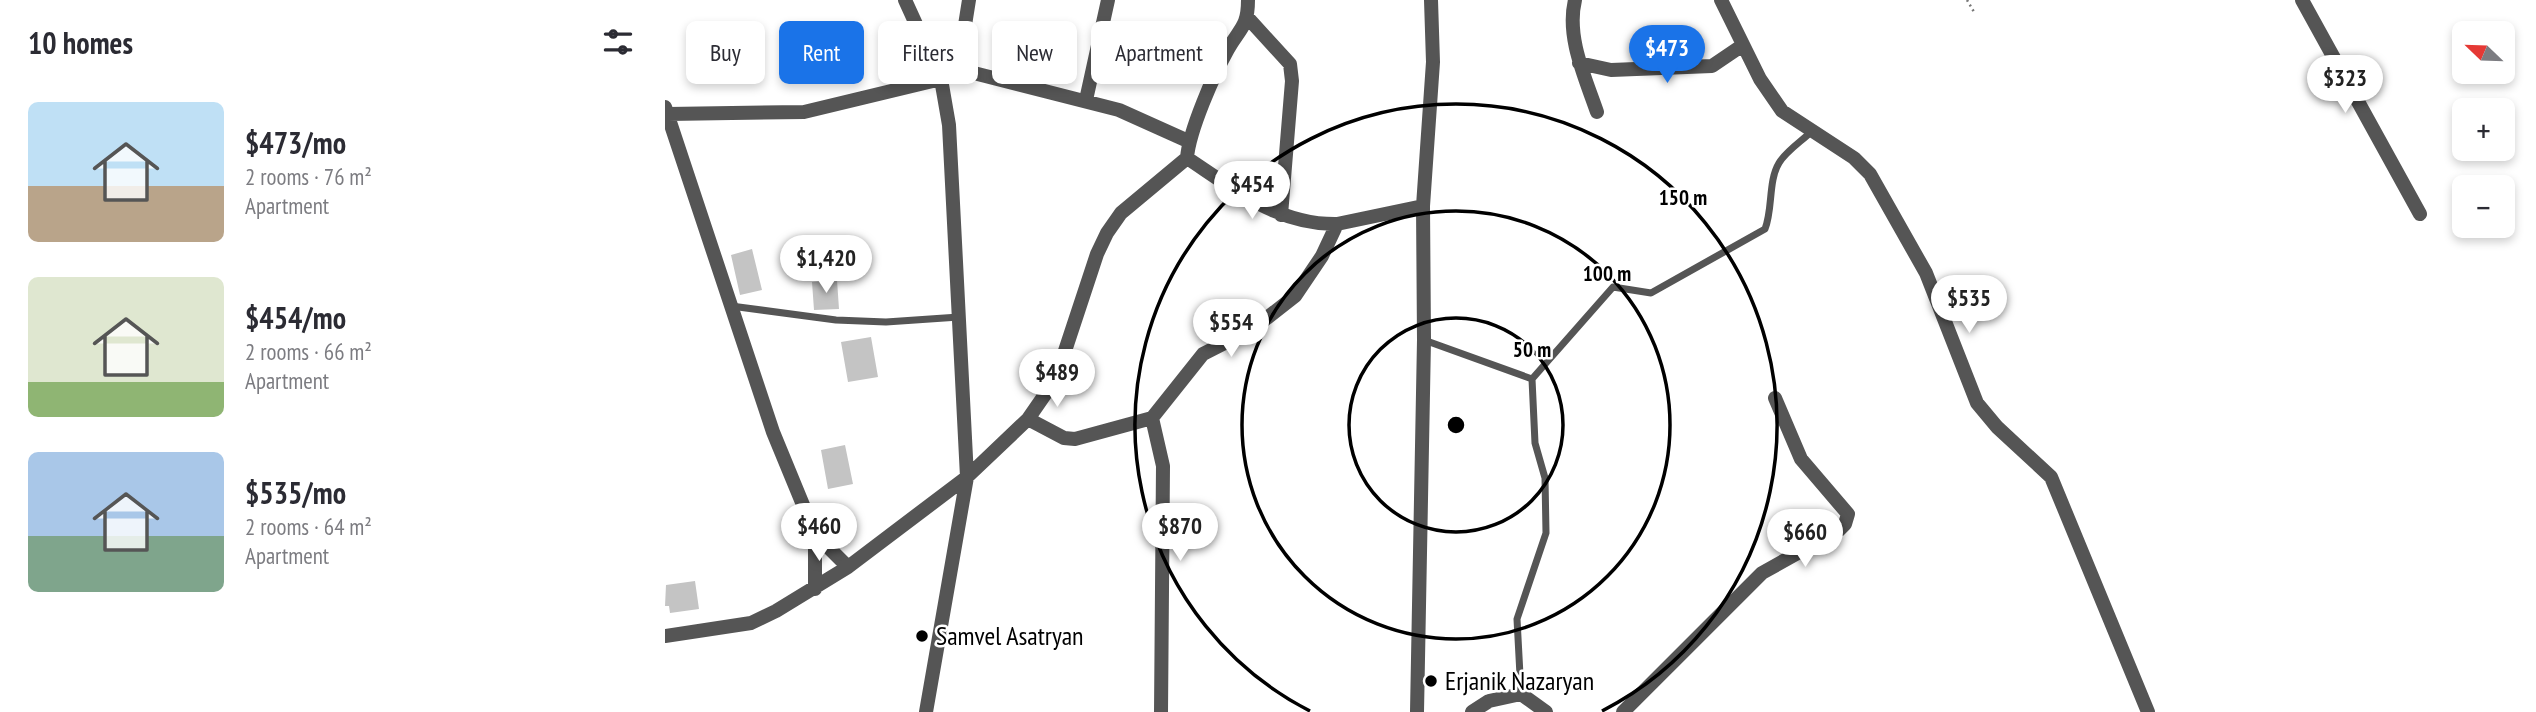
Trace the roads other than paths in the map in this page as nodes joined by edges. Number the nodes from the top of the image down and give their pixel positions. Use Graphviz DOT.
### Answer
graph roads {
  1 [pos="905,0"];
  2 [pos="969,0"];
  3 [pos="1108,0"];
  4 [pos="1248,0"];
  5 [pos="1431,0"];
  6 [pos="1575,0"];
  7 [pos="1721,0"];
  8 [pos="2302,0"];
  9 [pos="1248,18"];
  10 [pos="914,21"];
  11 [pos="966,21"];
  12 [pos="1743,45"];
  13 [pos="1579,63"];
  14 [pos="978,74"];
  15 [pos="919,84"];
  16 [pos="941,84"];
  17 [pos="1086,100"];
  18 [pos="667,111"];
  19 [pos="1597,112"];
  20 [pos="1812,131"];
  21 [pos="1188,141"];
  22 [pos="1187,158"];
  23 [pos="1423,206"];
  24 [pos="2420,214"];
  25 [pos="1281,215"];
  26 [pos="1337,224"];
  27 [pos="731,306"];
  28 [pos="960,317"];
  29 [pos="1424,340"];
  30 [pos="1532,379"];
  31 [pos="1775,398"];
  32 [pos="1151,418"];
  33 [pos="1028,419"];
  34 [pos="967,477"];
  35 [pos="815,534"];
  36 [pos="848,567"];
  37 [pos="815,589"];
  38 [pos="665,636"];
  39 [pos="1521,694"];
  40 [pos="926,712"];
  41 [pos="1161,712"];
  42 [pos="1417,712"];
  43 [pos="1472,712"];
  44 [pos="1546,712"];
  45 [pos="1623,712"];
  46 [pos="2148,712"];
  1 -- 10 [label="street"];
  2 -- 11 [label="street"];
  3 -- 17 [label="street"];
  4 -- 9 [label="street"];
  5 -- 23 [label="street"];
  6 -- 13 [label="street"];
  7 -- 12 [label="street"];
  8 -- 24 [label="street"];
  9 -- 21 [label="street"];
  9 -- 25 [label="street"];
  12 -- 13 [label="street"];
  12 -- 20 [label="street"];
  13 -- 19 [label="street"];
  14 -- 17 [label="street"];
  15 -- 18 [label="street"];
  16 -- 28 [label="street"];
  17 -- 21 [label="street"];
  18 -- 27 [label="street"];
  20 -- 30 [label="lane"];
  20 -- 46 [label="street"];
  21 -- 22 [label="street"];
  22 -- 25 [label="street"];
  22 -- 33 [label="street"];
  23 -- 26 [label="street"];
  23 -- 29 [label="street"];
  25 -- 26 [label="street"];
  26 -- 32 [label="street"];
  27 -- 28 [label="lane"];
  27 -- 35 [label="street"];
  28 -- 34 [label="street"];
  29 -- 30 [label="lane"];
  29 -- 42 [label="street"];
  30 -- 39 [label="lane"];
  31 -- 45 [label="street"];
  32 -- 33 [label="street"];
  32 -- 41 [label="street"];
  33 -- 34 [label="street"];
  34 -- 36 [label="street"];
  34 -- 40 [label="street"];
  35 -- 36 [label="street"];
  35 -- 37 [label="street"];
  36 -- 37 [label="street"];
  37 -- 38 [label="street"];
  39 -- 43 [label="street"];
  39 -- 44 [label="street"];
}
